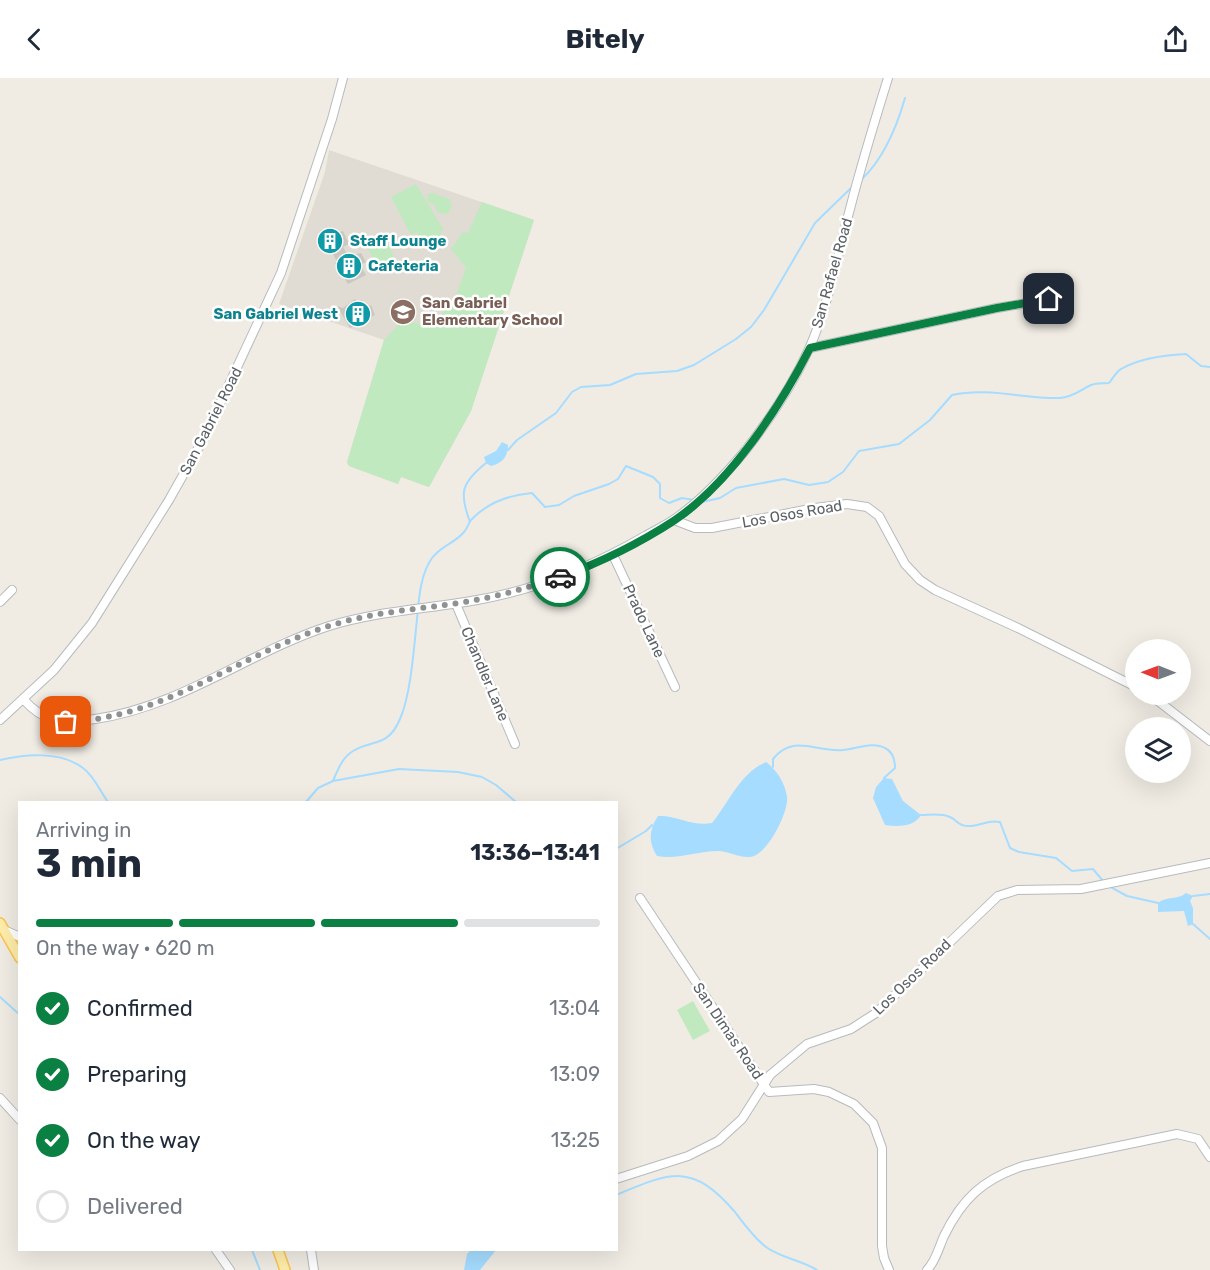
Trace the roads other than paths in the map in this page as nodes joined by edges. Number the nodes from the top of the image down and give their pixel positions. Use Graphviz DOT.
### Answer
graph roads {
  1 [pos="343,78"];
  2 [pos="888,78"];
  3 [pos="1058,297"];
  4 [pos="810,348"];
  5 [pos="674,520"];
  6 [pos="614,555"];
  7 [pos="12,590"];
  8 [pos="0,602"];
  9 [pos="456,604"];
  10 [pos="1125,682"];
  11 [pos="675,687"];
  12 [pos="24,700"];
  13 [pos="1163,705"];
  14 [pos="0,720"];
  15 [pos="1210,741"];
  16 [pos="515,744"];
  17 [pos="1210,863"];
  18 [pos="640,898"];
  19 [pos="2,927"];
  20 [pos="18,936"];
  21 [pos="18,955"];
  22 [pos="764,1085"];
  23 [pos="0,1098"];
  24 [pos="18,1118"];
  25 [pos="1210,1157"];
  26 [pos="618,1178"];
  27 [pos="217,1251"];
  28 [pos="278,1251"];
  29 [pos="311,1251"];
  30 [pos="888,1269"];
  31 [pos="230,1270"];
  32 [pos="285,1270"];
  33 [pos="314,1270"];
  34 [pos="927,1270"];
  1 -- 12 [label="street, San Gabriel Road"];
  2 -- 4 [label="street, San Rafael Road"];
  3 -- 4 [label="street"];
  4 -- 5 [label="street, San Rafael Road"];
  5 -- 6 [label="street, San Rafael Road"];
  5 -- 10 [label="street, Los Osos Road"];
  6 -- 9 [label="street, San Rafael Road"];
  6 -- 11 [label="street, Prado Lane"];
  7 -- 8 [label="street"];
  9 -- 12 [label="street, San Rafael Road"];
  9 -- 16 [label="street, Chandler Lane"];
  12 -- 14 [label="street, San Gabriel Road"];
  13 -- 15 [label="street"];
  17 -- 22 [label="street, Los Osos Road"];
  18 -- 22 [label="street, San Dimas Road"];
  19 -- 20 [label="street"];
  19 -- 21 [label="main road"];
  22 -- 26 [label="street, Los Osos Road"];
  22 -- 30 [label="street, San Dimas Road"];
  23 -- 24 [label="street"];
  25 -- 34 [label="street"];
  27 -- 31 [label="street"];
  28 -- 32 [label="main road"];
  29 -- 33 [label="street"];
}
